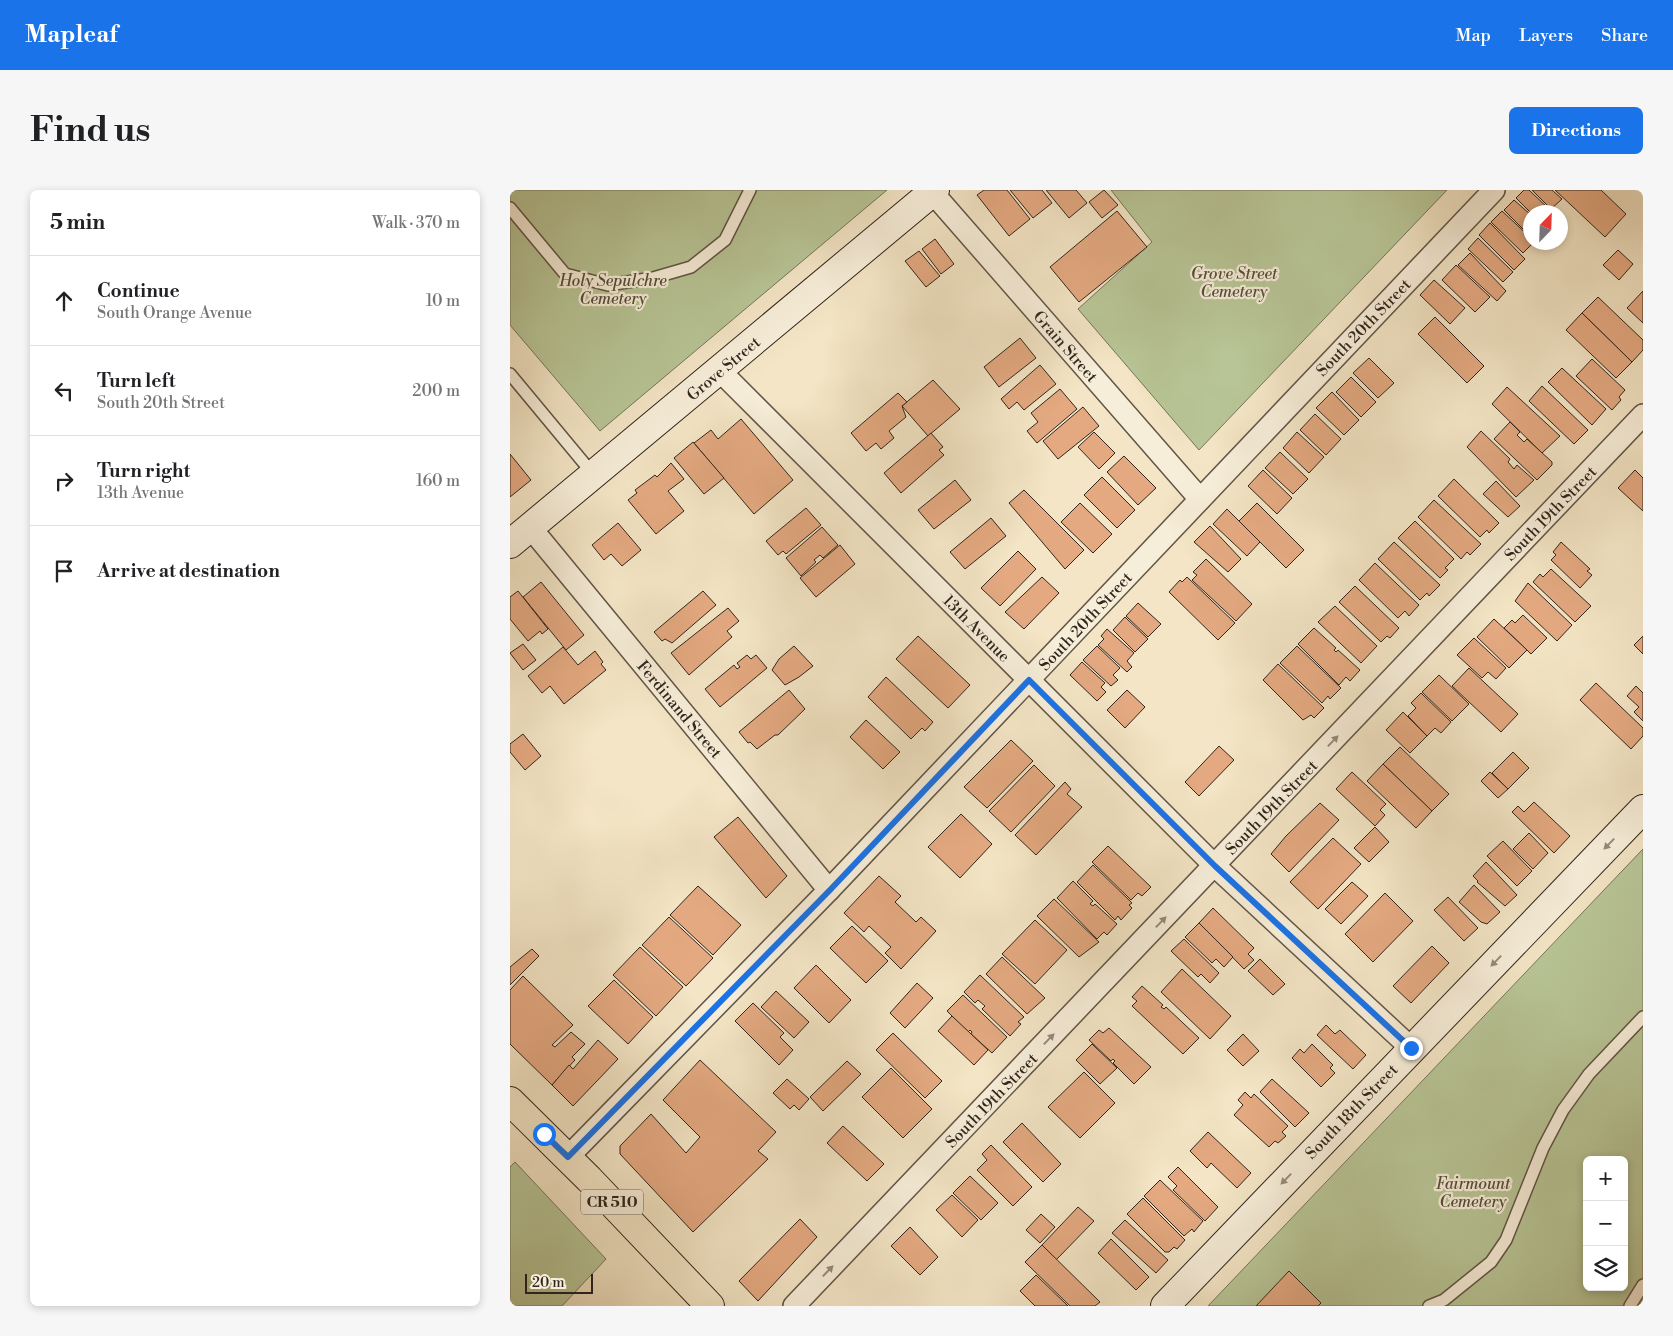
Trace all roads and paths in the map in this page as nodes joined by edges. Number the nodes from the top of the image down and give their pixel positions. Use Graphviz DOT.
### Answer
graph roads {
  1 [pos="750,190"];
  2 [pos="1494,190"];
  3 [pos="933,191"];
  4 [pos="510,208"];
  5 [pos="720,371"];
  6 [pos="510,374"];
  7 [pos="1643,415"];
  8 [pos="593,474"];
  9 [pos="1200,499"];
  10 [pos="520,536"];
  11 [pos="1029,680"];
  12 [pos="1643,809"];
  13 [pos="1215,866"];
  14 [pos="830,890"];
  15 [pos="1643,1017"];
  16 [pos="1411,1048"];
  17 [pos="510,1101"];
  18 [pos="568,1157"];
  19 [pos="1643,1285"];
  20 [pos="710,1306"];
  21 [pos="794,1306"];
  22 [pos="1165,1306"];
  23 [pos="1429,1306"];
  24 [pos="1630,1306"];
  1 -- 4 [label="lane"];
  2 -- 9 [label="street, South 20th Street"];
  3 -- 5 [label="street, Grove Street"];
  3 -- 9 [label="street, Grain Street"];
  5 -- 8 [label="street, Grove Street"];
  5 -- 11 [label="street, 13th Avenue"];
  6 -- 8 [label="lane"];
  13 -- 7 [label="street, South 19th Street, one-way"];
  8 -- 10 [label="street, Grove Street"];
  9 -- 11 [label="street, South 20th Street"];
  10 -- 14 [label="street, Ferdinand Street"];
  11 -- 13 [label="street, 13th Avenue"];
  11 -- 14 [label="street, South 20th Street"];
  12 -- 16 [label="street, South 18th Street, one-way"];
  13 -- 16 [label="street, 13th Avenue"];
  21 -- 13 [label="street, South 19th Street, one-way"];
  14 -- 18 [label="street, South 20th Street"];
  15 -- 23 [label="lane"];
  16 -- 22 [label="street, South 18th Street, one-way"];
  17 -- 18 [label="main road, CR 510"];
  18 -- 20 [label="main road, CR 510"];
  19 -- 24 [label="lane"];
}
